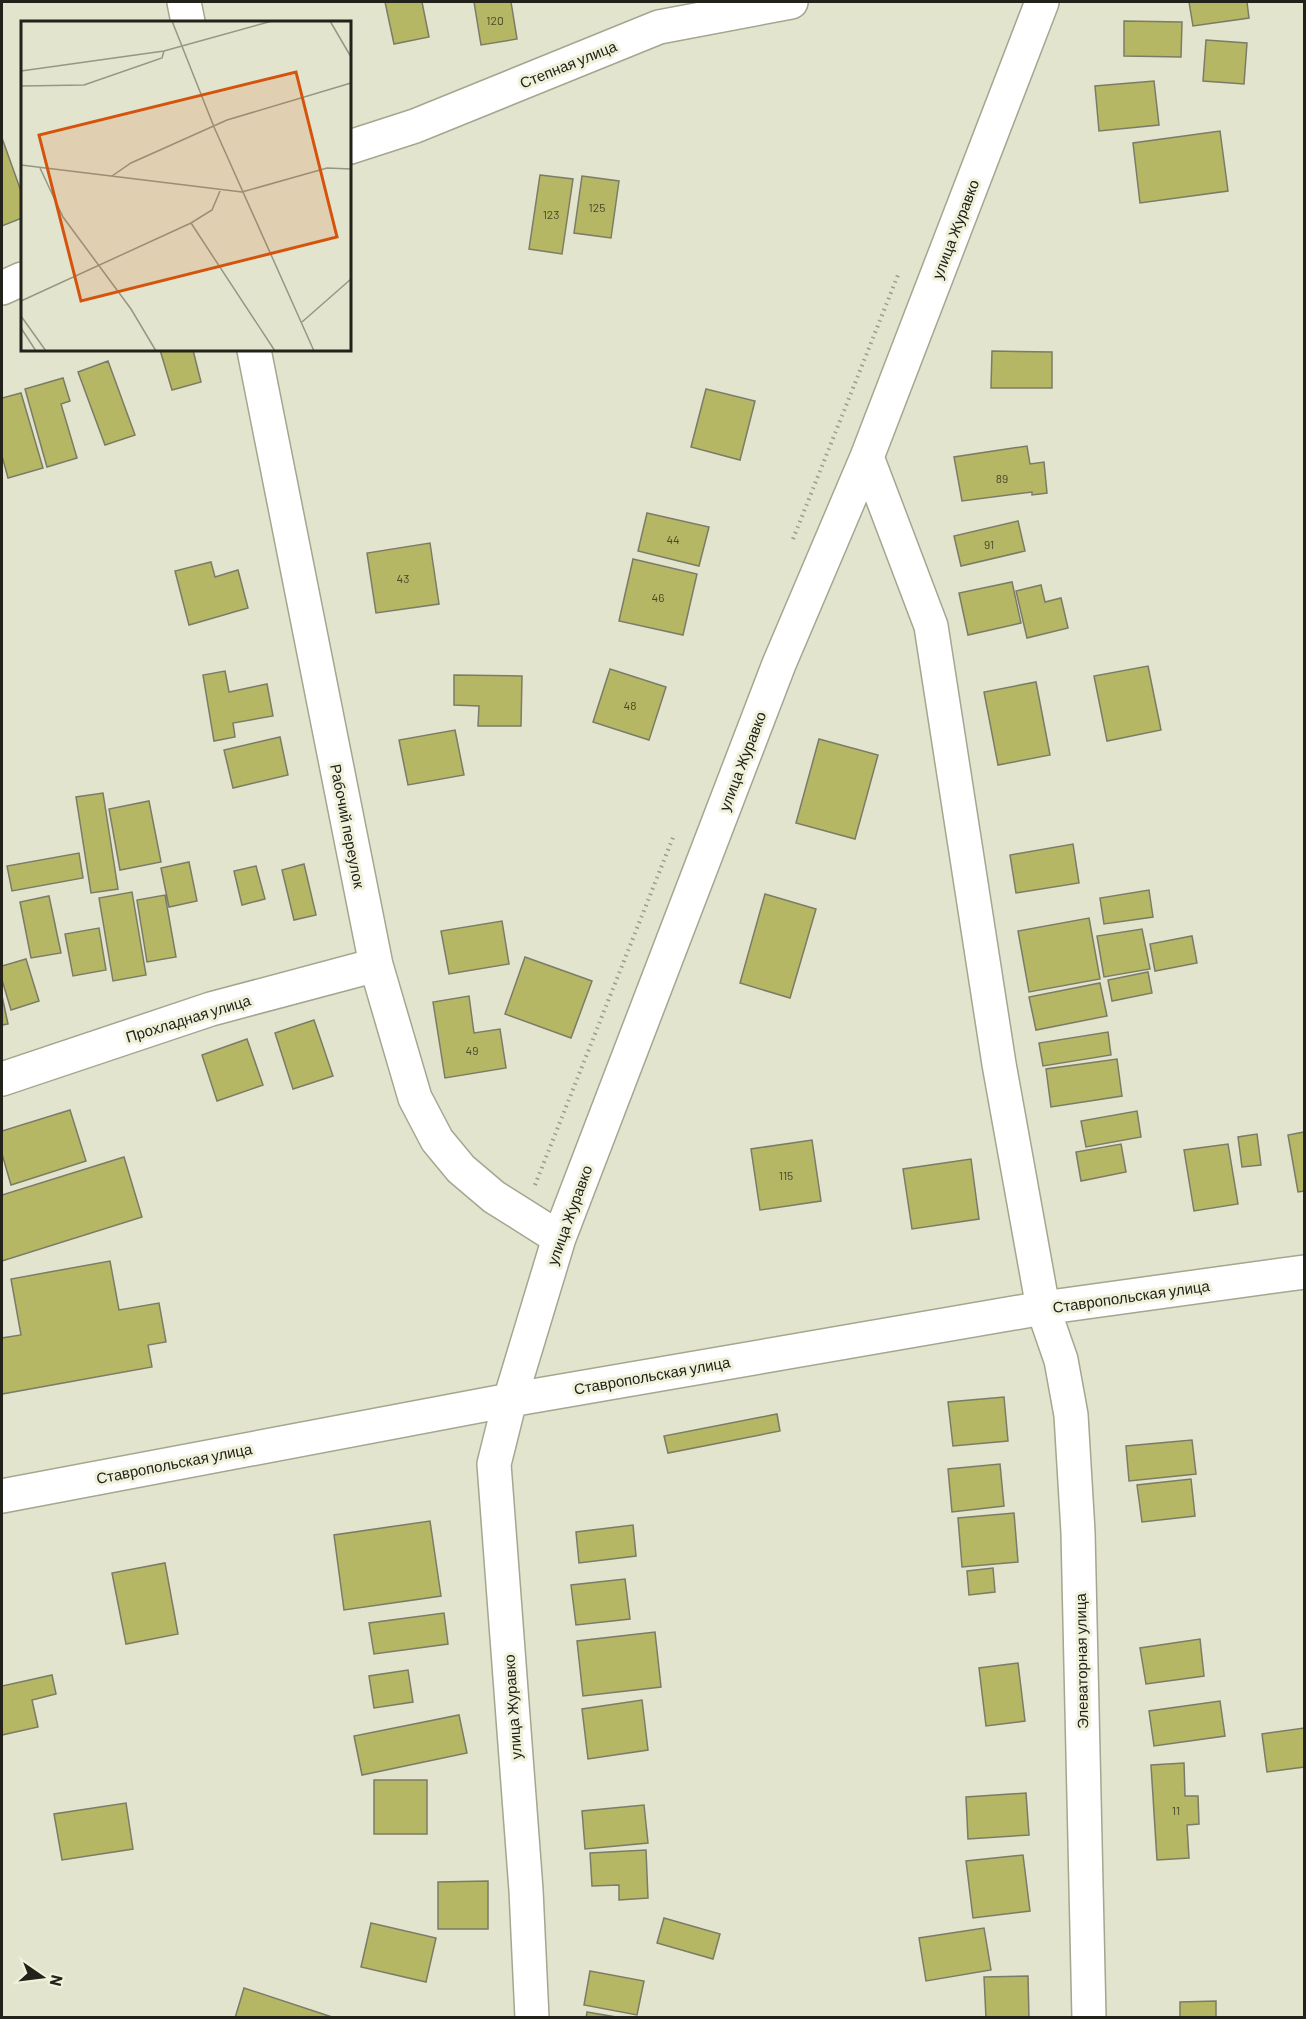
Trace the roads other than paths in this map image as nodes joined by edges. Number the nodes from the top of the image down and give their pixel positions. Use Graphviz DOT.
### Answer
graph roads {
  1 [pos="184,2"];
  2 [pos="791,2"];
  3 [pos="1042,2"];
  4 [pos="188,21"];
  5 [pos="351,147"];
  6 [pos="21,279"];
  7 [pos="2,288"];
  8 [pos="254,351"];
  9 [pos="867,457"];
  10 [pos="376,965"];
  11 [pos="2,1079"];
  12 [pos="559,1239"];
  13 [pos="1305,1272"];
  14 [pos="1043,1308"];
  15 [pos="510,1400"];
  16 [pos="2,1496"];
  17 [pos="532,2018"];
  18 [pos="1089,2018"];
  1 -- 4 [label="street"];
  2 -- 5 [label="street, Степная улица"];
  3 -- 9 [label="street, улица Журавко"];
  6 -- 7 [label="street"];
  8 -- 10 [label="street, Рабочий переулок"];
  9 -- 12 [label="street, улица Журавко"];
  9 -- 14 [label="street"];
  10 -- 11 [label="street, Прохладная улица"];
  10 -- 12 [label="street, Рабочий переулок"];
  12 -- 15 [label="street, улица Журавко"];
  13 -- 14 [label="street, Ставропольская улица"];
  14 -- 15 [label="street, Ставропольская улица"];
  14 -- 18 [label="street, Элеваторная улица"];
  15 -- 16 [label="street, Ставропольская улица"];
  15 -- 17 [label="street, улица Журавко"];
}
